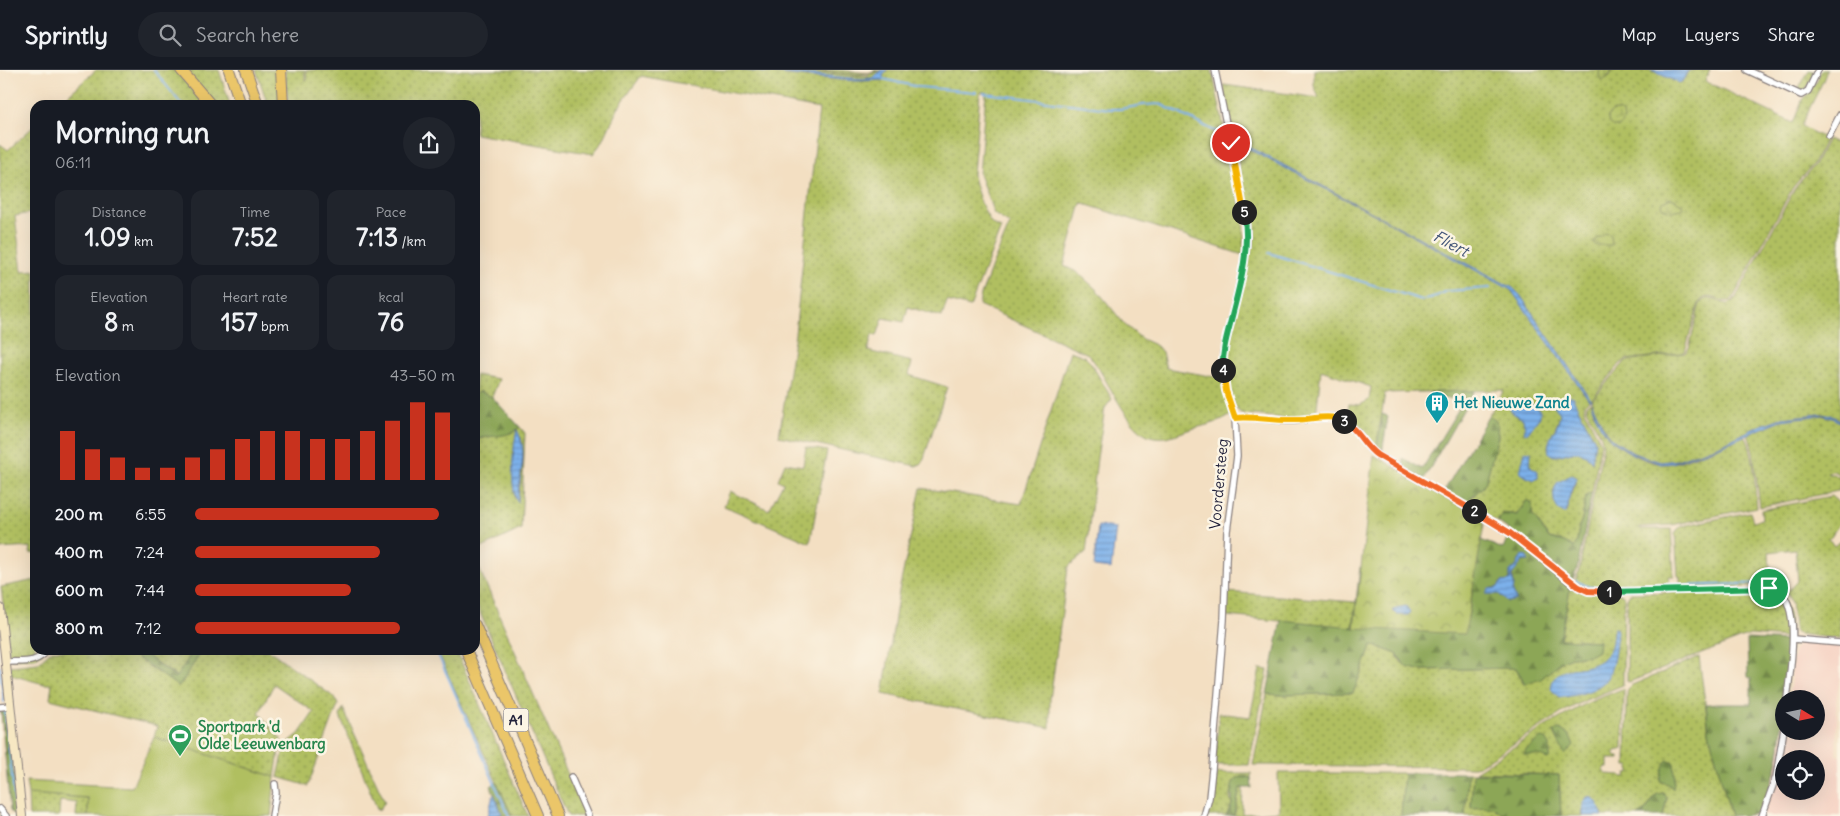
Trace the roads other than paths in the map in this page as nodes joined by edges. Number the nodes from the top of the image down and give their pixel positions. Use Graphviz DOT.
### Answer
graph roads {
  1 [pos="181,70"];
  2 [pos="229,70"];
  3 [pos="246,70"];
  4 [pos="281,70"];
  5 [pos="1214,70"];
  6 [pos="1747,70"];
  7 [pos="1818,70"];
  8 [pos="207,100"];
  9 [pos="238,100"];
  10 [pos="256,100"];
  11 [pos="283,100"];
  12 [pos="1840,115"];
  13 [pos="1829,136"];
  14 [pos="1235,418"];
  15 [pos="0,608"];
  16 [pos="480,637"];
  17 [pos="1794,640"];
  18 [pos="1840,642"];
  19 [pos="43,655"];
  20 [pos="468,655"];
  21 [pos="6,662"];
  22 [pos="1788,690"];
  23 [pos="11,706"];
  24 [pos="0,707"];
  25 [pos="1782,740"];
  26 [pos="571,777"];
  27 [pos="275,784"];
  28 [pos="0,809"];
  29 [pos="6,816"];
  30 [pos="22,816"];
  31 [pos="272,816"];
  32 [pos="538,816"];
  33 [pos="558,816"];
  34 [pos="588,816"];
  35 [pos="1204,816"];
  36 [pos="1762,816"];
  1 -- 8 [label="highway"];
  2 -- 9 [label="highway"];
  3 -- 10 [label="highway"];
  4 -- 11 [label="highway"];
  5 -- 14 [label="street, Voordersteeg"];
  6 -- 7 [label="street"];
  12 -- 13 [label="street"];
  14 -- 17 [label="street"];
  14 -- 35 [label="street, Voordersteeg"];
  15 -- 21 [label="main road"];
  16 -- 33 [label="highway, A1"];
  17 -- 18 [label="street"];
  17 -- 22 [label="street"];
  19 -- 21 [label="street"];
  20 -- 32 [label="highway, A1"];
  21 -- 23 [label="main road"];
  23 -- 24 [label="street"];
  23 -- 30 [label="main road"];
  25 -- 36 [label="street"];
  26 -- 34 [label="street"];
  27 -- 31 [label="street"];
  28 -- 29 [label="street"];
}
